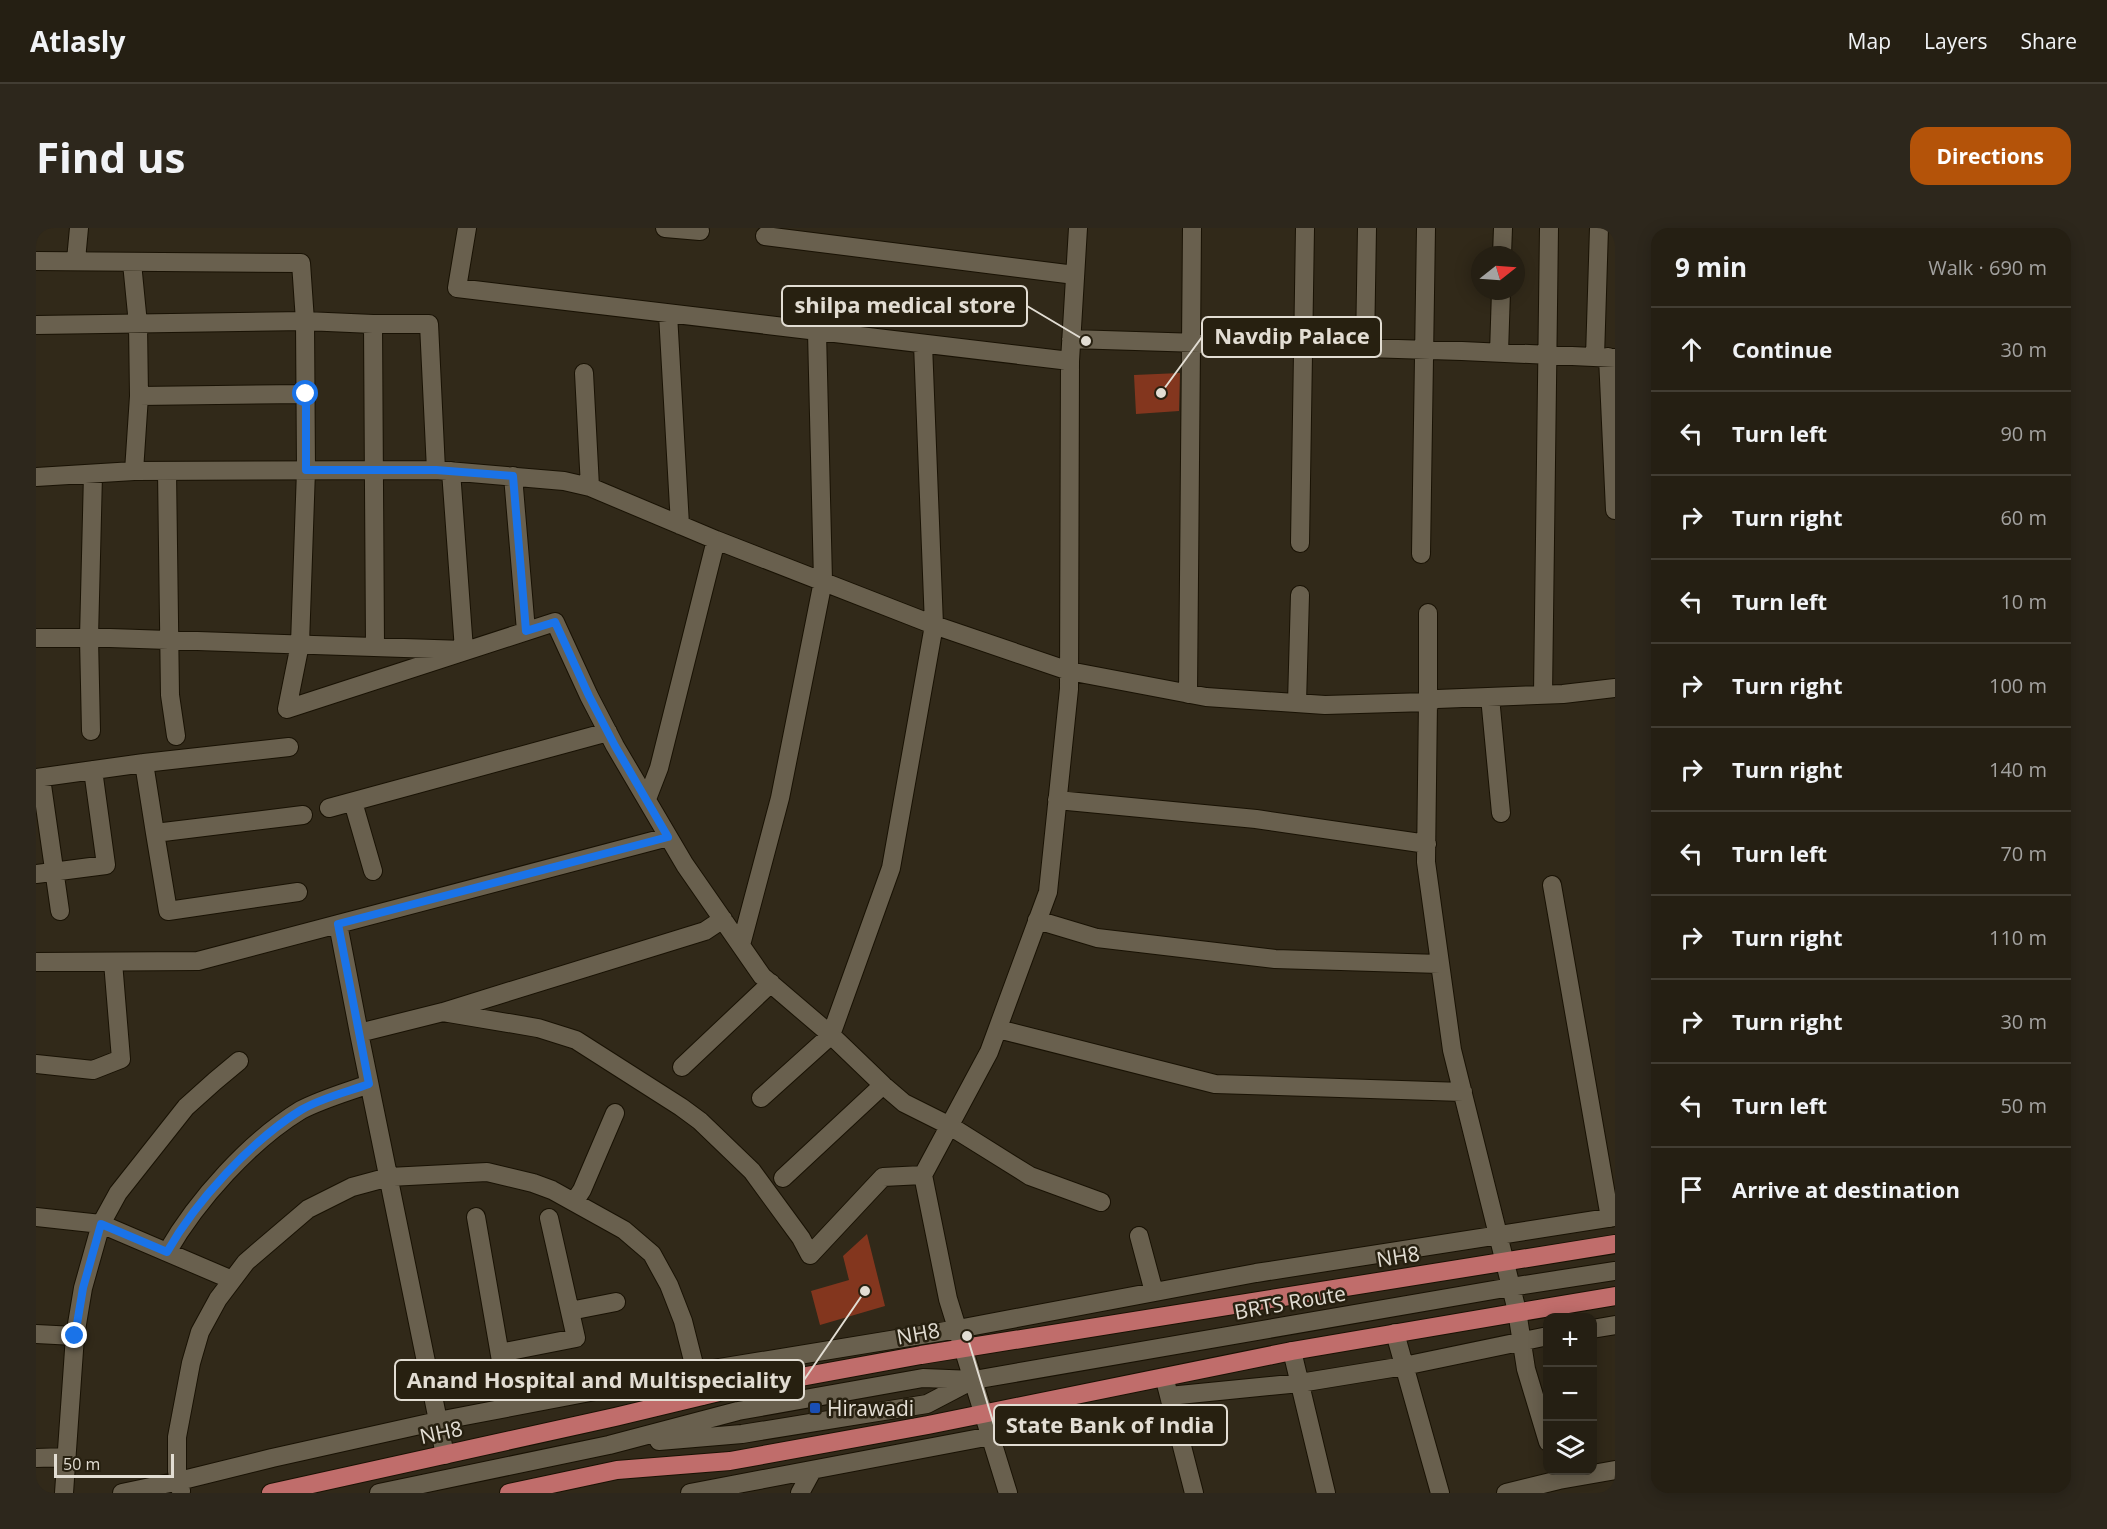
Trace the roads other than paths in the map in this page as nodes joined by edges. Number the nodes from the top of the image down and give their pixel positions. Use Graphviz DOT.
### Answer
graph roads {
  1 [pos="79,228"];
  2 [pos="467,228"];
  3 [pos="665,228"];
  4 [pos="1078,228"];
  5 [pos="1192,228"];
  6 [pos="1305,228"];
  7 [pos="1367,228"];
  8 [pos="1426,228"];
  9 [pos="1503,228"];
  10 [pos="1549,228"];
  11 [pos="1599,228"];
  12 [pos="700,231"];
  13 [pos="765,236"];
  14 [pos="1502,246"];
  15 [pos="36,261"];
  16 [pos="76,261"];
  17 [pos="132,262"];
  18 [pos="1075,275"];
  19 [pos="1501,300"];
  20 [pos="668,314"];
  21 [pos="305,321"];
  22 [pos="138,324"];
  23 [pos="373,324"];
  24 [pos="36,325"];
  25 [pos="817,332"];
  26 [pos="1071,339"];
  27 [pos="1191,343"];
  28 [pos="923,344"];
  29 [pos="1303,346"];
  30 [pos="1365,348"];
  31 [pos="1424,350"];
  32 [pos="1499,352"];
  33 [pos="1546,355"];
  34 [pos="1606,357"];
  35 [pos="1070,361"];
  36 [pos="584,373"];
  37 [pos="306,394"];
  38 [pos="139,396"];
  39 [pos="306,470"];
  40 [pos="373,470"];
  41 [pos="134,471"];
  42 [pos="167,471"];
  43 [pos="443,471"];
  44 [pos="93,474"];
  45 [pos="513,476"];
  46 [pos="36,477"];
  47 [pos="590,487"];
  48 [pos="1615,510"];
  49 [pos="680,525"];
  50 [pos="716,540"];
  51 [pos="1300,543"];
  52 [pos="1421,555"];
  53 [pos="823,581"];
  54 [pos="1300,595"];
  55 [pos="1428,613"];
  56 [pos="934,625"];
  57 [pos="526,631"];
  58 [pos="36,638"];
  59 [pos="89,638"];
  60 [pos="170,640"];
  61 [pos="300,644"];
  62 [pos="375,647"];
  63 [pos="464,650"];
  64 [pos="1069,671"];
  65 [pos="1615,688"];
  66 [pos="1188,694"];
  67 [pos="1543,695"];
  68 [pos="1490,697"];
  69 [pos="1428,702"];
  70 [pos="1297,704"];
  71 [pos="91,731"];
  72 [pos="608,732"];
  73 [pos="176,736"];
  74 [pos="289,747"];
  75 [pos="144,763"];
  76 [pos="93,770"];
  77 [pos="39,778"];
  78 [pos="646,799"];
  79 [pos="1057,800"];
  80 [pos="353,802"];
  81 [pos="329,808"];
  82 [pos="1501,813"];
  83 [pos="303,814"];
  84 [pos="155,833"];
  85 [pos="668,837"];
  86 [pos="1427,844"];
  87 [pos="373,871"];
  88 [pos="54,872"];
  89 [pos="36,874"];
  90 [pos="1552,885"];
  91 [pos="298,892"];
  92 [pos="60,911"];
  93 [pos="723,919"];
  94 [pos="1037,920"];
  95 [pos="338,924"];
  96 [pos="741,945"];
  97 [pos="36,962"];
  98 [pos="113,962"];
  99 [pos="1440,964"];
  100 [pos="771,983"];
  101 [pos="443,1011"];
  102 [pos="998,1029"];
  103 [pos="359,1033"];
  104 [pos="831,1035"];
  105 [pos="239,1061"];
  106 [pos="36,1064"];
  107 [pos="682,1067"];
  108 [pos="369,1084"];
  109 [pos="883,1085"];
  110 [pos="1463,1092"];
  111 [pos="761,1098"];
  112 [pos="615,1113"];
  113 [pos="950,1125"];
  114 [pos="923,1175"];
  115 [pos="389,1176"];
  116 [pos="783,1178"];
  117 [pos="574,1202"];
  118 [pos="1101,1202"];
  119 [pos="36,1217"];
  120 [pos="476,1217"];
  121 [pos="1612,1217"];
  122 [pos="549,1218"];
  123 [pos="101,1224"];
  124 [pos="1498,1234"];
  125 [pos="1139,1236"];
  126 [pos="1615,1244"];
  127 [pos="167,1252"];
  128 [pos="1505,1261"];
  129 [pos="1615,1271"];
  130 [pos="232,1280"];
  131 [pos="1511,1287"];
  132 [pos="1154,1292"];
  133 [pos="1615,1296"];
  134 [pos="616,1302"];
  135 [pos="570,1311"];
  136 [pos="1517,1311"];
  137 [pos="1615,1325"];
  138 [pos="1597,1328"];
  139 [pos="958,1329"];
  140 [pos="1395,1332"];
  141 [pos="36,1334"];
  142 [pos="75,1336"];
  143 [pos="1543,1337"];
  144 [pos="1522,1340"];
  145 [pos="964,1348"];
  146 [pos="1292,1351"];
  147 [pos="500,1353"];
  148 [pos="1404,1366"];
  149 [pos="695,1372"];
  150 [pos="1164,1377"];
  151 [pos="974,1380"];
  152 [pos="1300,1383"];
  153 [pos="702,1396"];
  154 [pos="1169,1396"];
  155 [pos="509,1407"];
  156 [pos="984,1413"];
  157 [pos="438,1421"];
  158 [pos="1543,1425"];
  159 [pos="991,1436"];
  160 [pos="609,1445"];
  161 [pos="445,1455"];
  162 [pos="66,1457"];
  163 [pos="36,1458"];
  164 [pos="1615,1470"];
  165 [pos="812,1471"];
  166 [pos="1559,1481"];
  167 [pos="181,1487"];
  168 [pos="64,1493"];
  169 [pos="122,1493"];
  170 [pos="271,1493"];
  171 [pos="379,1493"];
  172 [pos="509,1493"];
  173 [pos="690,1493"];
  174 [pos="800,1493"];
  175 [pos="1008,1493"];
  176 [pos="1194,1493"];
  177 [pos="1326,1493"];
  178 [pos="1440,1493"];
  179 [pos="1506,1493"];
  1 -- 16 [label="street"];
  2 -- 20 [label="street"];
  3 -- 12 [label="street"];
  4 -- 18 [label="street"];
  5 -- 27 [label="street"];
  6 -- 29 [label="street"];
  7 -- 30 [label="street"];
  8 -- 31 [label="street"];
  9 -- 14 [label="street"];
  10 -- 33 [label="street"];
  11 -- 34 [label="street"];
  13 -- 18 [label="street"];
  15 -- 16 [label="street"];
  16 -- 17 [label="street"];
  17 -- 21 [label="street"];
  17 -- 22 [label="street"];
  18 -- 26 [label="street"];
  19 -- 32 [label="street"];
  20 -- 25 [label="street"];
  20 -- 49 [label="street"];
  21 -- 22 [label="street"];
  21 -- 23 [label="street"];
  21 -- 37 [label="street"];
  22 -- 24 [label="street"];
  22 -- 38 [label="street"];
  23 -- 40 [label="street"];
  23 -- 43 [label="street"];
  25 -- 28 [label="street"];
  25 -- 53 [label="street"];
  26 -- 27 [label="street"];
  26 -- 35 [label="street"];
  27 -- 29 [label="street"];
  27 -- 66 [label="street"];
  28 -- 35 [label="street"];
  28 -- 56 [label="street"];
  29 -- 30 [label="street"];
  29 -- 51 [label="street"];
  30 -- 31 [label="street"];
  31 -- 32 [label="street"];
  31 -- 52 [label="street"];
  32 -- 33 [label="street"];
  33 -- 34 [label="street"];
  33 -- 67 [label="street"];
  34 -- 48 [label="street"];
  35 -- 64 [label="street"];
  36 -- 47 [label="street"];
  37 -- 38 [label="street"];
  37 -- 39 [label="street"];
  38 -- 41 [label="street"];
  39 -- 40 [label="street"];
  39 -- 42 [label="street"];
  39 -- 61 [label="street"];
  40 -- 43 [label="street"];
  40 -- 62 [label="street"];
  41 -- 42 [label="street"];
  41 -- 44 [label="street"];
  42 -- 60 [label="street"];
  43 -- 45 [label="street"];
  43 -- 63 [label="street"];
  44 -- 46 [label="street"];
  44 -- 59 [label="street"];
  45 -- 47 [label="street"];
  45 -- 57 [label="street"];
  47 -- 49 [label="street"];
  49 -- 50 [label="street"];
  50 -- 53 [label="street"];
  50 -- 78 [label="street"];
  53 -- 56 [label="street"];
  53 -- 96 [label="street"];
  54 -- 70 [label="street"];
  55 -- 69 [label="street"];
  56 -- 64 [label="street"];
  56 -- 104 [label="street"];
  57 -- 63 [label="street"];
  57 -- 72 [label="street"];
  58 -- 59 [label="street"];
  59 -- 60 [label="street"];
  59 -- 71 [label="street"];
  60 -- 61 [label="street"];
  60 -- 73 [label="street"];
  61 -- 62 [label="street"];
  61 -- 63 [label="street"];
  62 -- 63 [label="street"];
  64 -- 66 [label="street"];
  64 -- 79 [label="street"];
  65 -- 67 [label="street"];
  66 -- 70 [label="street"];
  67 -- 68 [label="street"];
  68 -- 69 [label="street"];
  68 -- 82 [label="street"];
  69 -- 70 [label="street"];
  69 -- 86 [label="street"];
  72 -- 78 [label="street"];
  72 -- 80 [label="street"];
  74 -- 75 [label="street"];
  75 -- 76 [label="street"];
  75 -- 84 [label="street"];
  76 -- 77 [label="street"];
  76 -- 88 [label="street"];
  77 -- 88 [label="street"];
  78 -- 85 [label="street"];
  79 -- 86 [label="street"];
  79 -- 94 [label="street"];
  80 -- 81 [label="street"];
  80 -- 87 [label="street"];
  83 -- 84 [label="street"];
  84 -- 91 [label="street"];
  85 -- 93 [label="street"];
  85 -- 95 [label="street"];
  86 -- 99 [label="street"];
  88 -- 89 [label="street"];
  88 -- 92 [label="street"];
  90 -- 121 [label="street"];
  93 -- 96 [label="street"];
  93 -- 101 [label="street"];
  94 -- 99 [label="street"];
  94 -- 102 [label="street"];
  95 -- 98 [label="street"];
  95 -- 103 [label="street"];
  96 -- 100 [label="street"];
  97 -- 98 [label="street"];
  98 -- 106 [label="street"];
  99 -- 110 [label="street"];
  100 -- 104 [label="street"];
  100 -- 107 [label="street"];
  101 -- 103 [label="street"];
  101 -- 114 [label="street"];
  102 -- 110 [label="street"];
  102 -- 113 [label="street"];
  103 -- 108 [label="street"];
  104 -- 109 [label="street"];
  104 -- 111 [label="street"];
  105 -- 123 [label="street"];
  108 -- 115 [label="street"];
  108 -- 127 [label="street"];
  109 -- 113 [label="street"];
  109 -- 116 [label="street"];
  110 -- 124 [label="street"];
  112 -- 117 [label="street"];
  113 -- 114 [label="street"];
  113 -- 118 [label="street"];
  114 -- 139 [label="street"];
  115 -- 117 [label="street"];
  115 -- 130 [label="street"];
  115 -- 157 [label="street"];
  117 -- 149 [label="street"];
  119 -- 123 [label="street"];
  120 -- 147 [label="street"];
  121 -- 124 [label="street"];
  122 -- 135 [label="street"];
  123 -- 127 [label="street"];
  123 -- 142 [label="street"];
  124 -- 128 [label="street"];
  124 -- 132 [label="street"];
  125 -- 132 [label="street"];
  126 -- 128 [label="main road, NH8"];
  127 -- 130 [label="street"];
  128 -- 131 [label="street"];
  128 -- 145 [label="main road, NH8"];
  129 -- 131 [label="street, BRTS Route"];
  130 -- 167 [label="street"];
  131 -- 136 [label="street"];
  131 -- 151 [label="street, BRTS Route"];
  132 -- 139 [label="street"];
  133 -- 136 [label="main road"];
  134 -- 135 [label="street"];
  135 -- 147 [label="street"];
  136 -- 140 [label="main road"];
  136 -- 144 [label="street"];
  137 -- 138 [label="street"];
  139 -- 145 [label="street"];
  139 -- 149 [label="street"];
  140 -- 146 [label="main road"];
  140 -- 148 [label="street"];
  141 -- 142 [label="street"];
  142 -- 162 [label="street"];
  143 -- 144 [label="street"];
  144 -- 148 [label="street"];
  144 -- 158 [label="street"];
  145 -- 151 [label="street"];
  145 -- 153 [label="main road, NH8"];
  146 -- 150 [label="main road"];
  146 -- 152 [label="street"];
  147 -- 155 [label="street"];
  148 -- 152 [label="street"];
  148 -- 178 [label="street"];
  149 -- 153 [label="street"];
  149 -- 155 [label="street"];
  150 -- 154 [label="street"];
  150 -- 156 [label="main road"];
  151 -- 156 [label="street"];
  151 -- 160 [label="street"];
  151 -- 160 [label="street"];
  152 -- 154 [label="street"];
  152 -- 177 [label="street"];
  153 -- 161 [label="main road, NH8"];
  154 -- 176 [label="street"];
  155 -- 157 [label="street"];
  156 -- 159 [label="street"];
  156 -- 172 [label="main road"];
  157 -- 161 [label="street"];
  157 -- 167 [label="street"];
  159 -- 165 [label="street"];
  159 -- 175 [label="street"];
  160 -- 171 [label="street"];
  161 -- 170 [label="main road, NH8"];
  162 -- 163 [label="street"];
  162 -- 168 [label="street"];
  164 -- 166 [label="street"];
  165 -- 173 [label="street"];
  165 -- 174 [label="street"];
  166 -- 179 [label="street"];
  167 -- 169 [label="street"];
}
